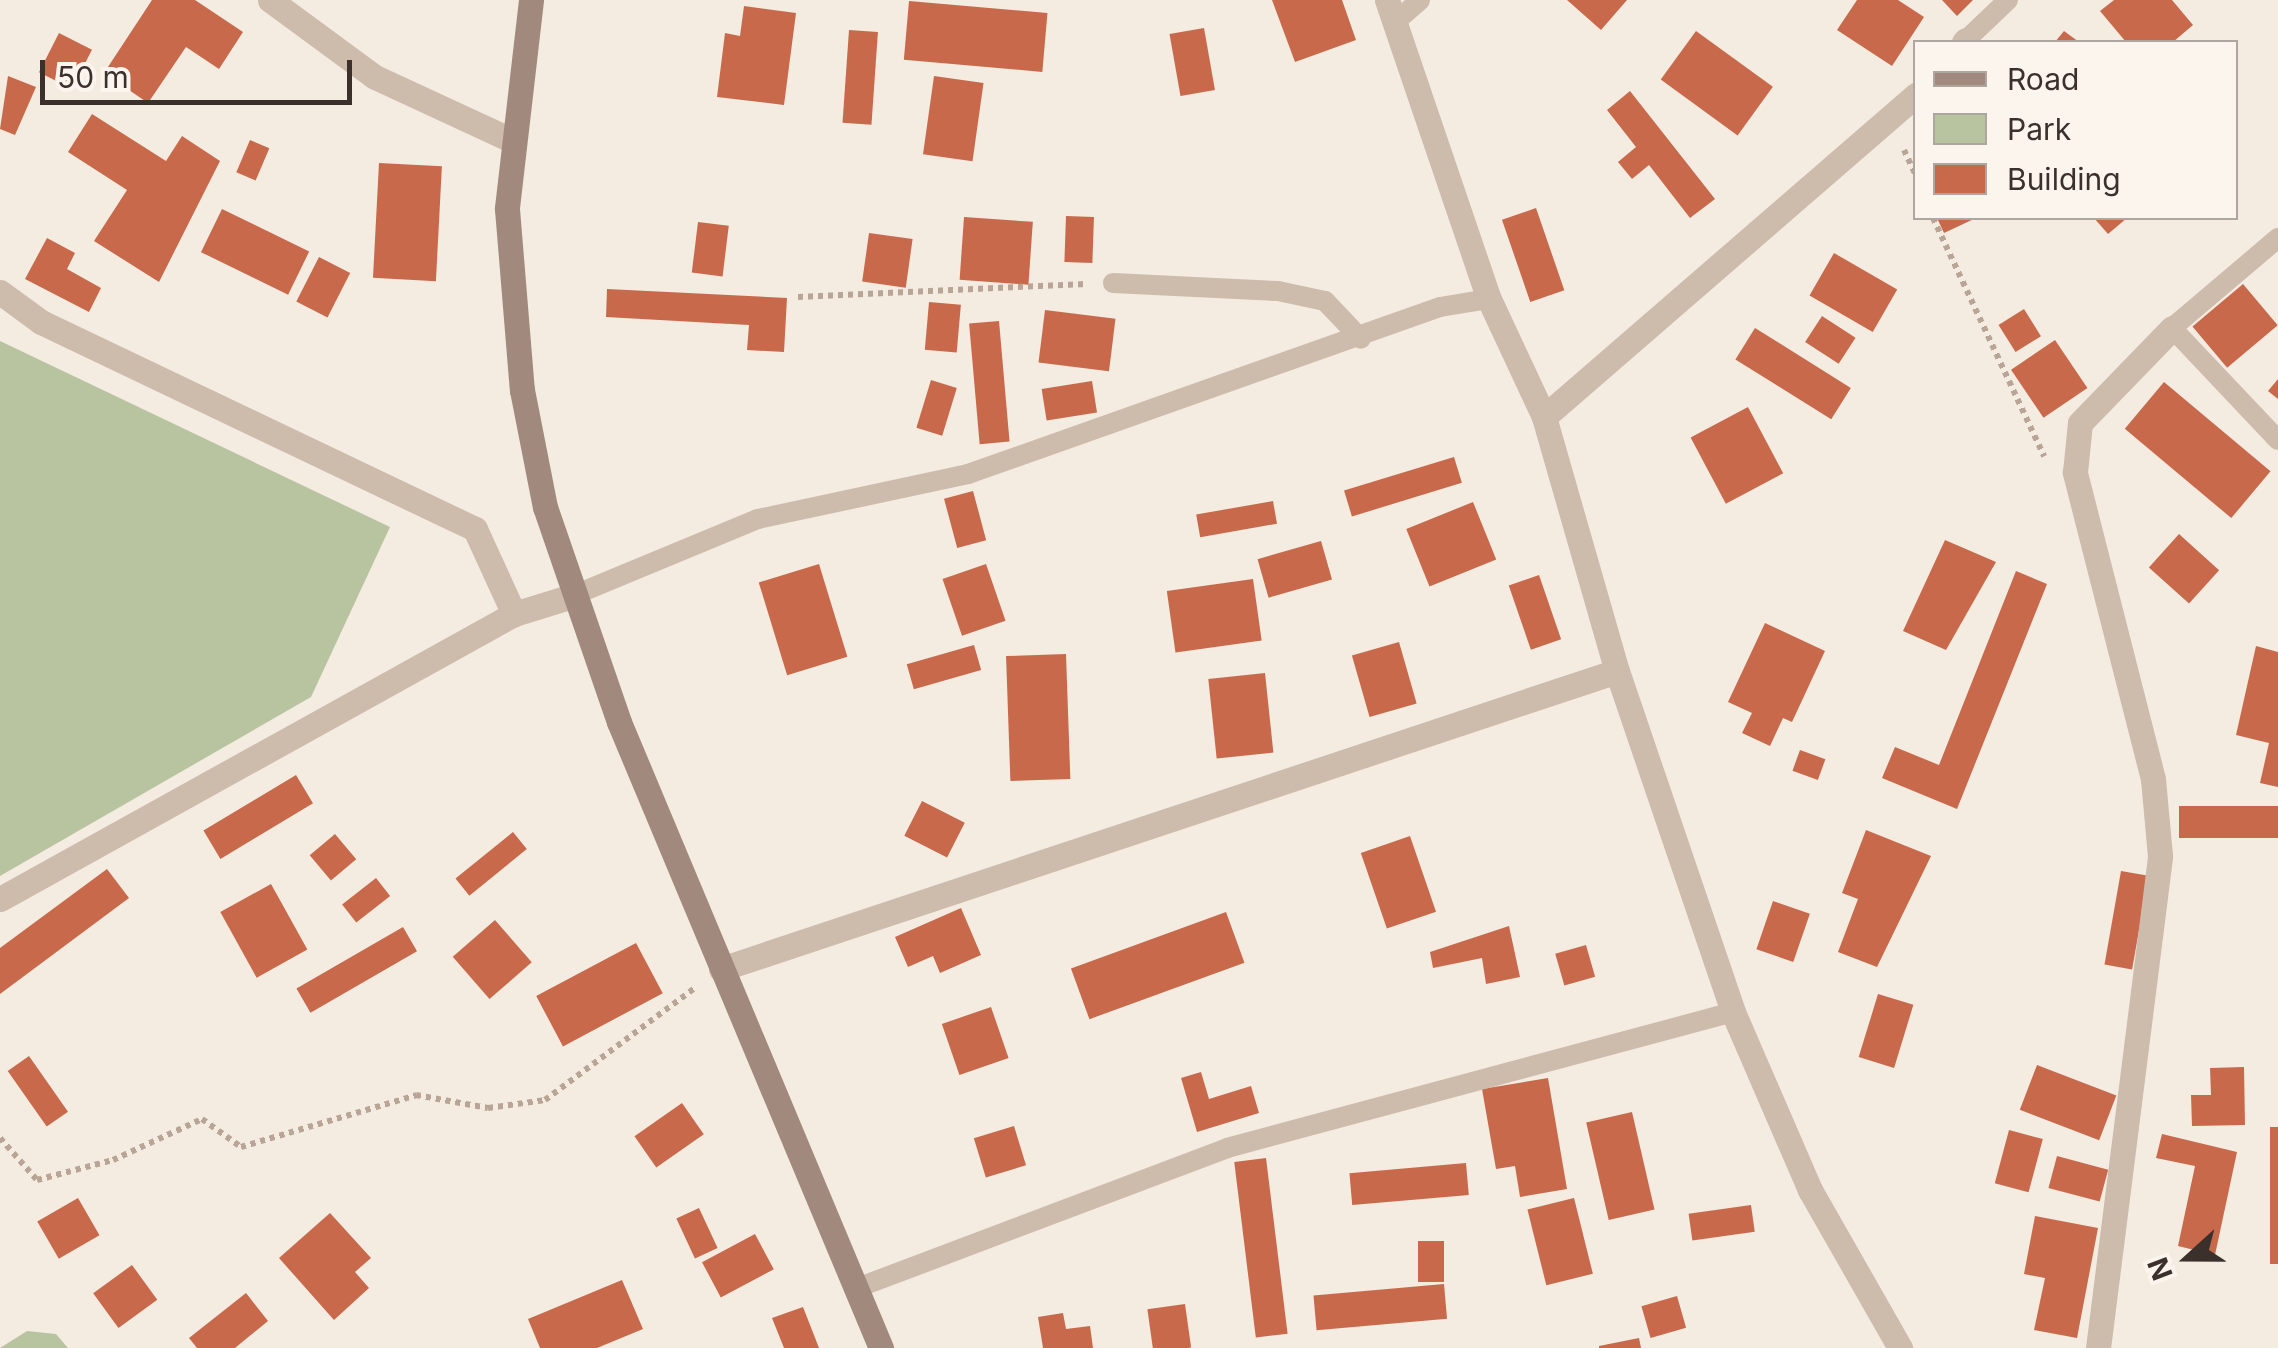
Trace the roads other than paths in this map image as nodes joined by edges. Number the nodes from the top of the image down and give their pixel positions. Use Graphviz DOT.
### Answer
graph roads {
  1 [pos="270,0"];
  2 [pos="530,0"];
  3 [pos="1420,0"];
  4 [pos="2008,0"];
  5 [pos="1391,11"];
  6 [pos="1966,40"];
  7 [pos="1913,98"];
  8 [pos="510,138"];
  9 [pos="2278,238"];
  10 [pos="1113,283"];
  11 [pos="0,292"];
  12 [pos="1489,299"];
  13 [pos="2172,328"];
  14 [pos="1361,339"];
  15 [pos="1544,417"];
  16 [pos="2278,440"];
  17 [pos="572,596"];
  18 [pos="514,614"];
  19 [pos="1616,671"];
  20 [pos="0,899"];
  21 [pos="721,968"];
  22 [pos="1733,1012"];
  23 [pos="857,1288"];
  24 [pos="880,1348"];
  25 [pos="1900,1348"];
  26 [pos="2098,1348"];
  1 -- 8 [label="street"];
  2 -- 8 [label="main road"];
  3 -- 5 [label="lane"];
  4 -- 6 [label="lane"];
  5 -- 12 [label="street"];
  7 -- 15 [label="street"];
  8 -- 17 [label="main road"];
  9 -- 13 [label="lane"];
  10 -- 14 [label="lane"];
  11 -- 18 [label="street"];
  12 -- 14 [label="lane"];
  12 -- 15 [label="street"];
  13 -- 16 [label="lane"];
  13 -- 26 [label="street"];
  14 -- 17 [label="lane"];
  15 -- 19 [label="street"];
  17 -- 18 [label="street"];
  17 -- 21 [label="main road"];
  18 -- 20 [label="street"];
  19 -- 21 [label="street"];
  19 -- 22 [label="street"];
  21 -- 23 [label="main road"];
  22 -- 23 [label="lane"];
  22 -- 25 [label="street"];
  23 -- 24 [label="main road"];
}
